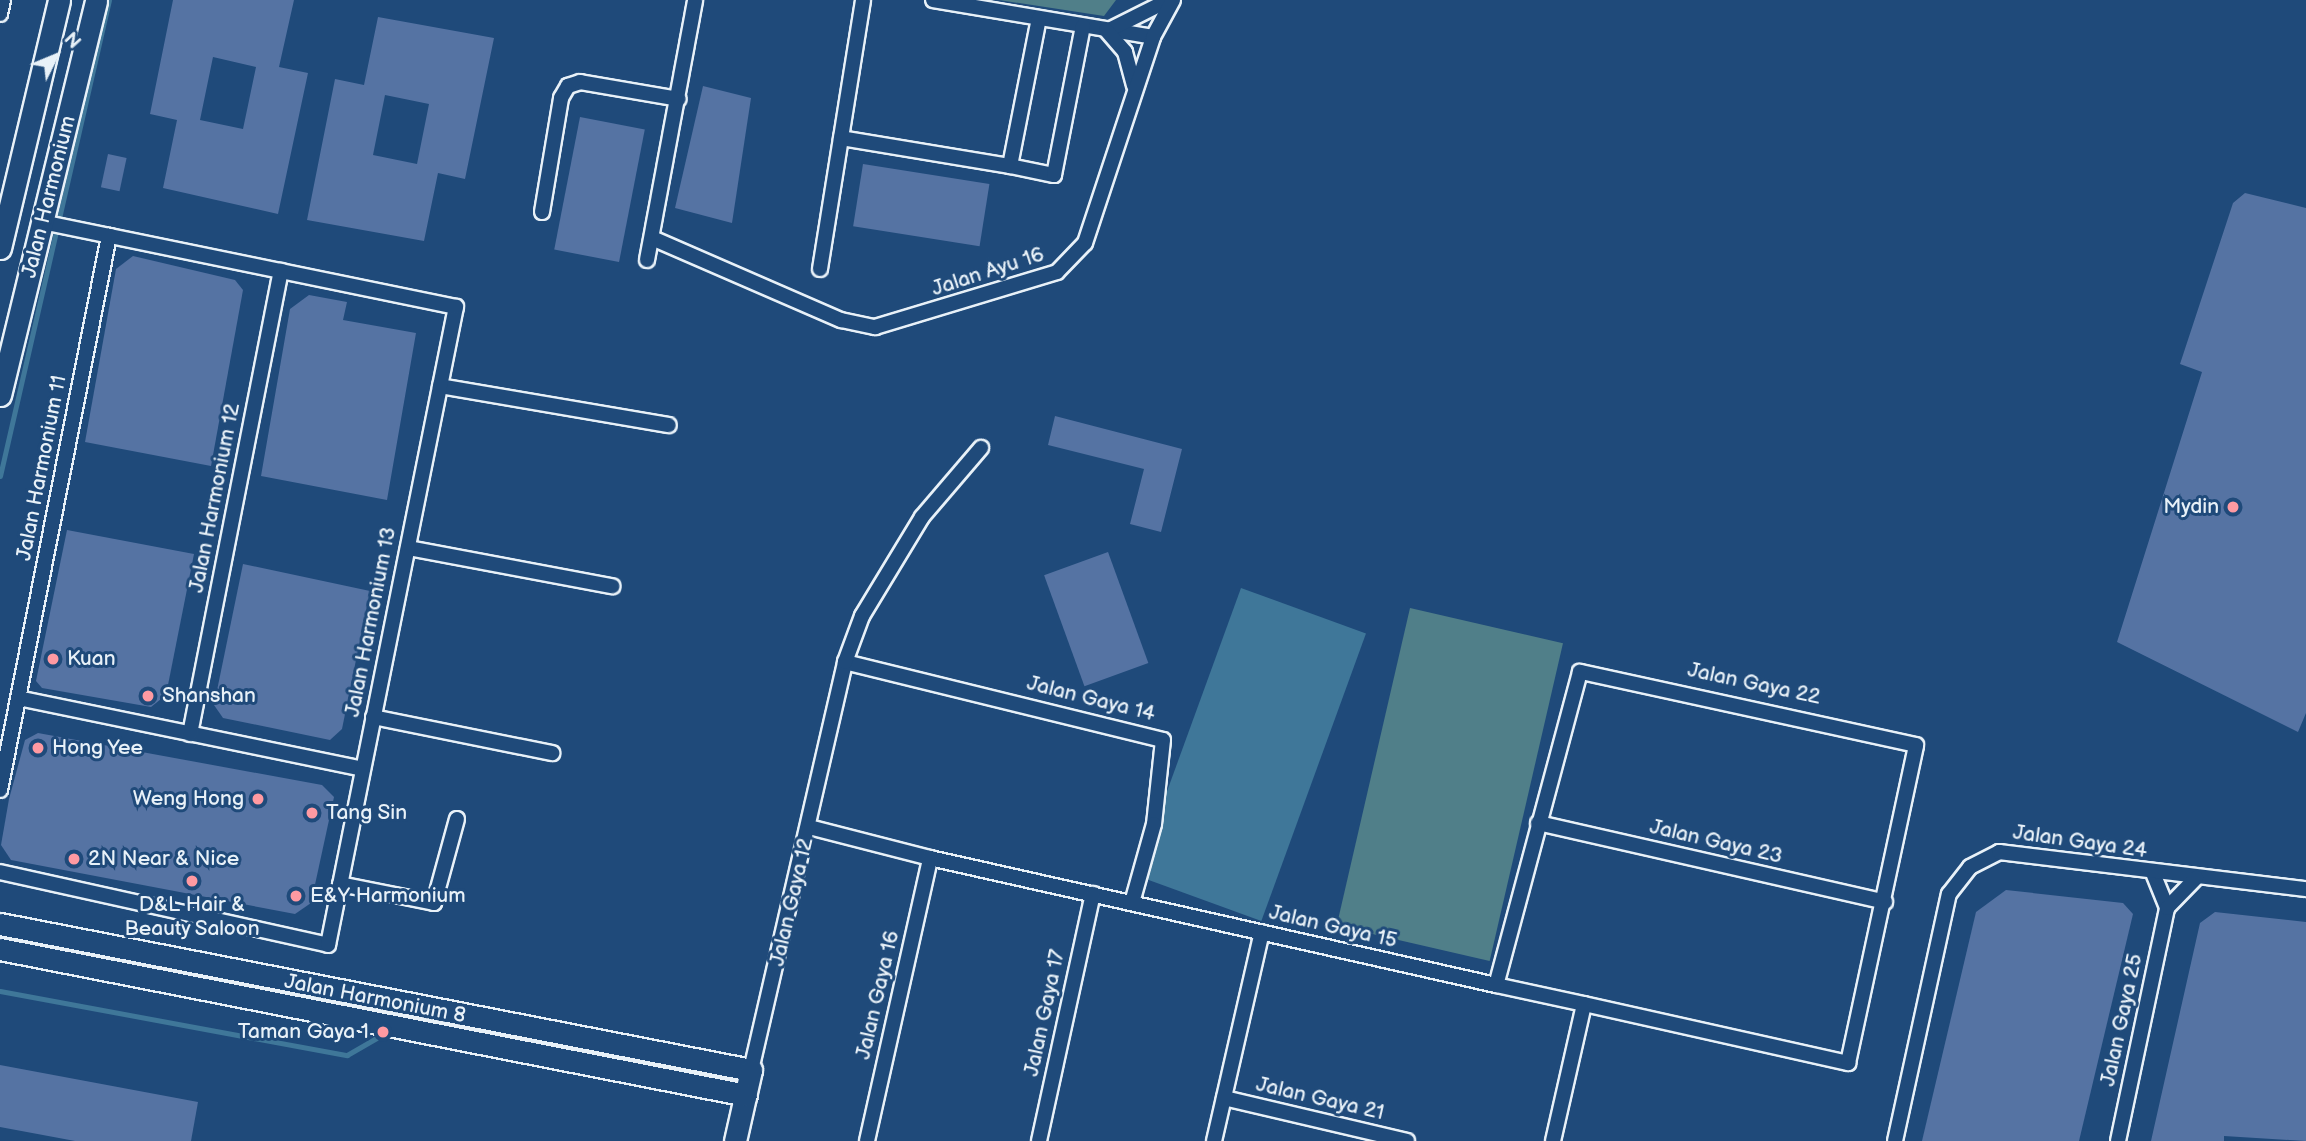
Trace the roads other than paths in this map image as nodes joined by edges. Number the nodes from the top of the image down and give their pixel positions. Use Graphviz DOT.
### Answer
graph roads {
  1 [pos="3,0"];
  2 [pos="59,0"];
  3 [pos="96,0"];
  4 [pos="695,0"];
  5 [pos="863,0"];
  6 [pos="933,0"];
  7 [pos="1171,0"];
  8 [pos="980,4"];
  9 [pos="0,14"];
  10 [pos="1039,18"];
  11 [pos="1083,26"];
  12 [pos="1106,30"];
  13 [pos="1153,37"];
  14 [pos="1134,94"];
  15 [pos="678,99"];
  16 [pos="841,138"];
  17 [pos="1010,166"];
  18 [pos="542,212"];
  19 [pos="43,222"];
  20 [pos="109,236"];
  21 [pos="652,238"];
  22 [pos="0,248"];
  23 [pos="647,260"];
  24 [pos="820,269"];
  25 [pos="281,271"];
  26 [pos="440,386"];
  27 [pos="0,395"];
  28 [pos="669,425"];
  29 [pos="981,448"];
  30 [pos="408,548"];
  31 [pos="612,586"];
  32 [pos="845,662"];
  33 [pos="18,698"];
  34 [pos="373,717"];
  35 [pos="190,734"];
  36 [pos="552,753"];
  37 [pos="363,769"];
  38 [pos="0,790"];
  39 [pos="457,819"];
  40 [pos="1538,823"];
  41 [pos="810,827"];
  42 [pos="930,858"];
  43 [pos="0,872"];
  44 [pos="2152,873"];
  45 [pos="2196,878"];
  46 [pos="340,884"];
  47 [pos="2306,889"];
  48 [pos="1093,894"];
  49 [pos="1885,902"];
  50 [pos="1132,903"];
  51 [pos="2167,908"];
  52 [pos="0,924"];
  53 [pos="1262,932"];
  54 [pos="0,949"];
  55 [pos="1496,985"];
  56 [pos="1584,1004"];
  57 [pos="1848,1063"];
  58 [pos="751,1070"];
  59 [pos="746,1095"];
  60 [pos="1224,1098"];
  61 [pos="734,1141"];
  62 [pos="867,1141"];
  63 [pos="1039,1141"];
  64 [pos="1214,1141"];
  65 [pos="1407,1141"];
  66 [pos="1553,1141"];
  67 [pos="1895,1141"];
  68 [pos="2118,1141"];
  1 -- 9 [label="street"];
  2 -- 22 [label="street, Jalan Harmonium"];
  3 -- 19 [label="street, Jalan Harmonium"];
  4 -- 15 [label="street"];
  5 -- 16 [label="street"];
  6 -- 8 [label="street"];
  7 -- 12 [label="street"];
  7 -- 13 [label="street, Jalan Ayu 16"];
  8 -- 10 [label="street"];
  10 -- 11 [label="street"];
  10 -- 17 [label="street"];
  11 -- 12 [label="street"];
  11 -- 17 [label="street"];
  12 -- 13 [label="street"];
  12 -- 14 [label="street"];
  13 -- 14 [label="street, Jalan Ayu 16"];
  14 -- 21 [label="street, Jalan Ayu 16"];
  15 -- 18 [label="street"];
  15 -- 21 [label="street"];
  16 -- 17 [label="street"];
  16 -- 24 [label="street"];
  19 -- 20 [label="street"];
  19 -- 27 [label="street, Jalan Harmonium"];
  20 -- 25 [label="street"];
  20 -- 33 [label="street, Jalan Harmonium 11"];
  21 -- 23 [label="street"];
  25 -- 26 [label="street, Jalan Harmonium 13"];
  25 -- 35 [label="street, Jalan Harmonium 12"];
  26 -- 28 [label="street"];
  26 -- 30 [label="street, Jalan Harmonium 13"];
  29 -- 32 [label="street, Jalan Gaya 12"];
  30 -- 31 [label="street"];
  30 -- 34 [label="street, Jalan Harmonium 13"];
  32 -- 41 [label="street, Jalan Gaya 12"];
  32 -- 50 [label="street, Jalan Gaya 14"];
  33 -- 35 [label="street"];
  33 -- 38 [label="street, Jalan Harmonium 11"];
  34 -- 36 [label="street"];
  34 -- 37 [label="street, Jalan Harmonium 13"];
  35 -- 37 [label="street"];
  37 -- 46 [label="street, Jalan Harmonium 13"];
  39 -- 46 [label="street"];
  40 -- 49 [label="street, Jalan Gaya 23"];
  40 -- 49 [label="street, Jalan Gaya 22"];
  40 -- 55 [label="street, Jalan Gaya 22"];
  41 -- 42 [label="street, Jalan Gaya 15"];
  41 -- 58 [label="street, Jalan Gaya 12"];
  42 -- 48 [label="street, Jalan Gaya 15"];
  42 -- 62 [label="street, Jalan Gaya 16"];
  43 -- 46 [label="street, Jalan Harmonium 13"];
  44 -- 45 [label="street, Jalan Gaya 24"];
  44 -- 51 [label="street"];
  44 -- 67 [label="street, Jalan Gaya 24"];
  45 -- 47 [label="street, Jalan Gaya 24"];
  45 -- 51 [label="street"];
  48 -- 50 [label="street, Jalan Gaya 15"];
  48 -- 63 [label="street, Jalan Gaya 17"];
  49 -- 57 [label="street, Jalan Gaya 22"];
  50 -- 53 [label="street, Jalan Gaya 15"];
  51 -- 68 [label="street, Jalan Gaya 25"];
  52 -- 58 [label="street, Jalan Harmonium 8"];
  53 -- 55 [label="street, Jalan Gaya 15"];
  53 -- 60 [label="street"];
  54 -- 59 [label="street, Jalan Harmonium 8"];
  55 -- 56 [label="street, Jalan Gaya 15"];
  56 -- 57 [label="street, Jalan Gaya 15"];
  56 -- 66 [label="street"];
  58 -- 59 [label="street, Jalan Gaya 12"];
  59 -- 61 [label="street, Jalan Gaya 12"];
  60 -- 64 [label="street"];
  60 -- 65 [label="street, Jalan Gaya 21"];
}
